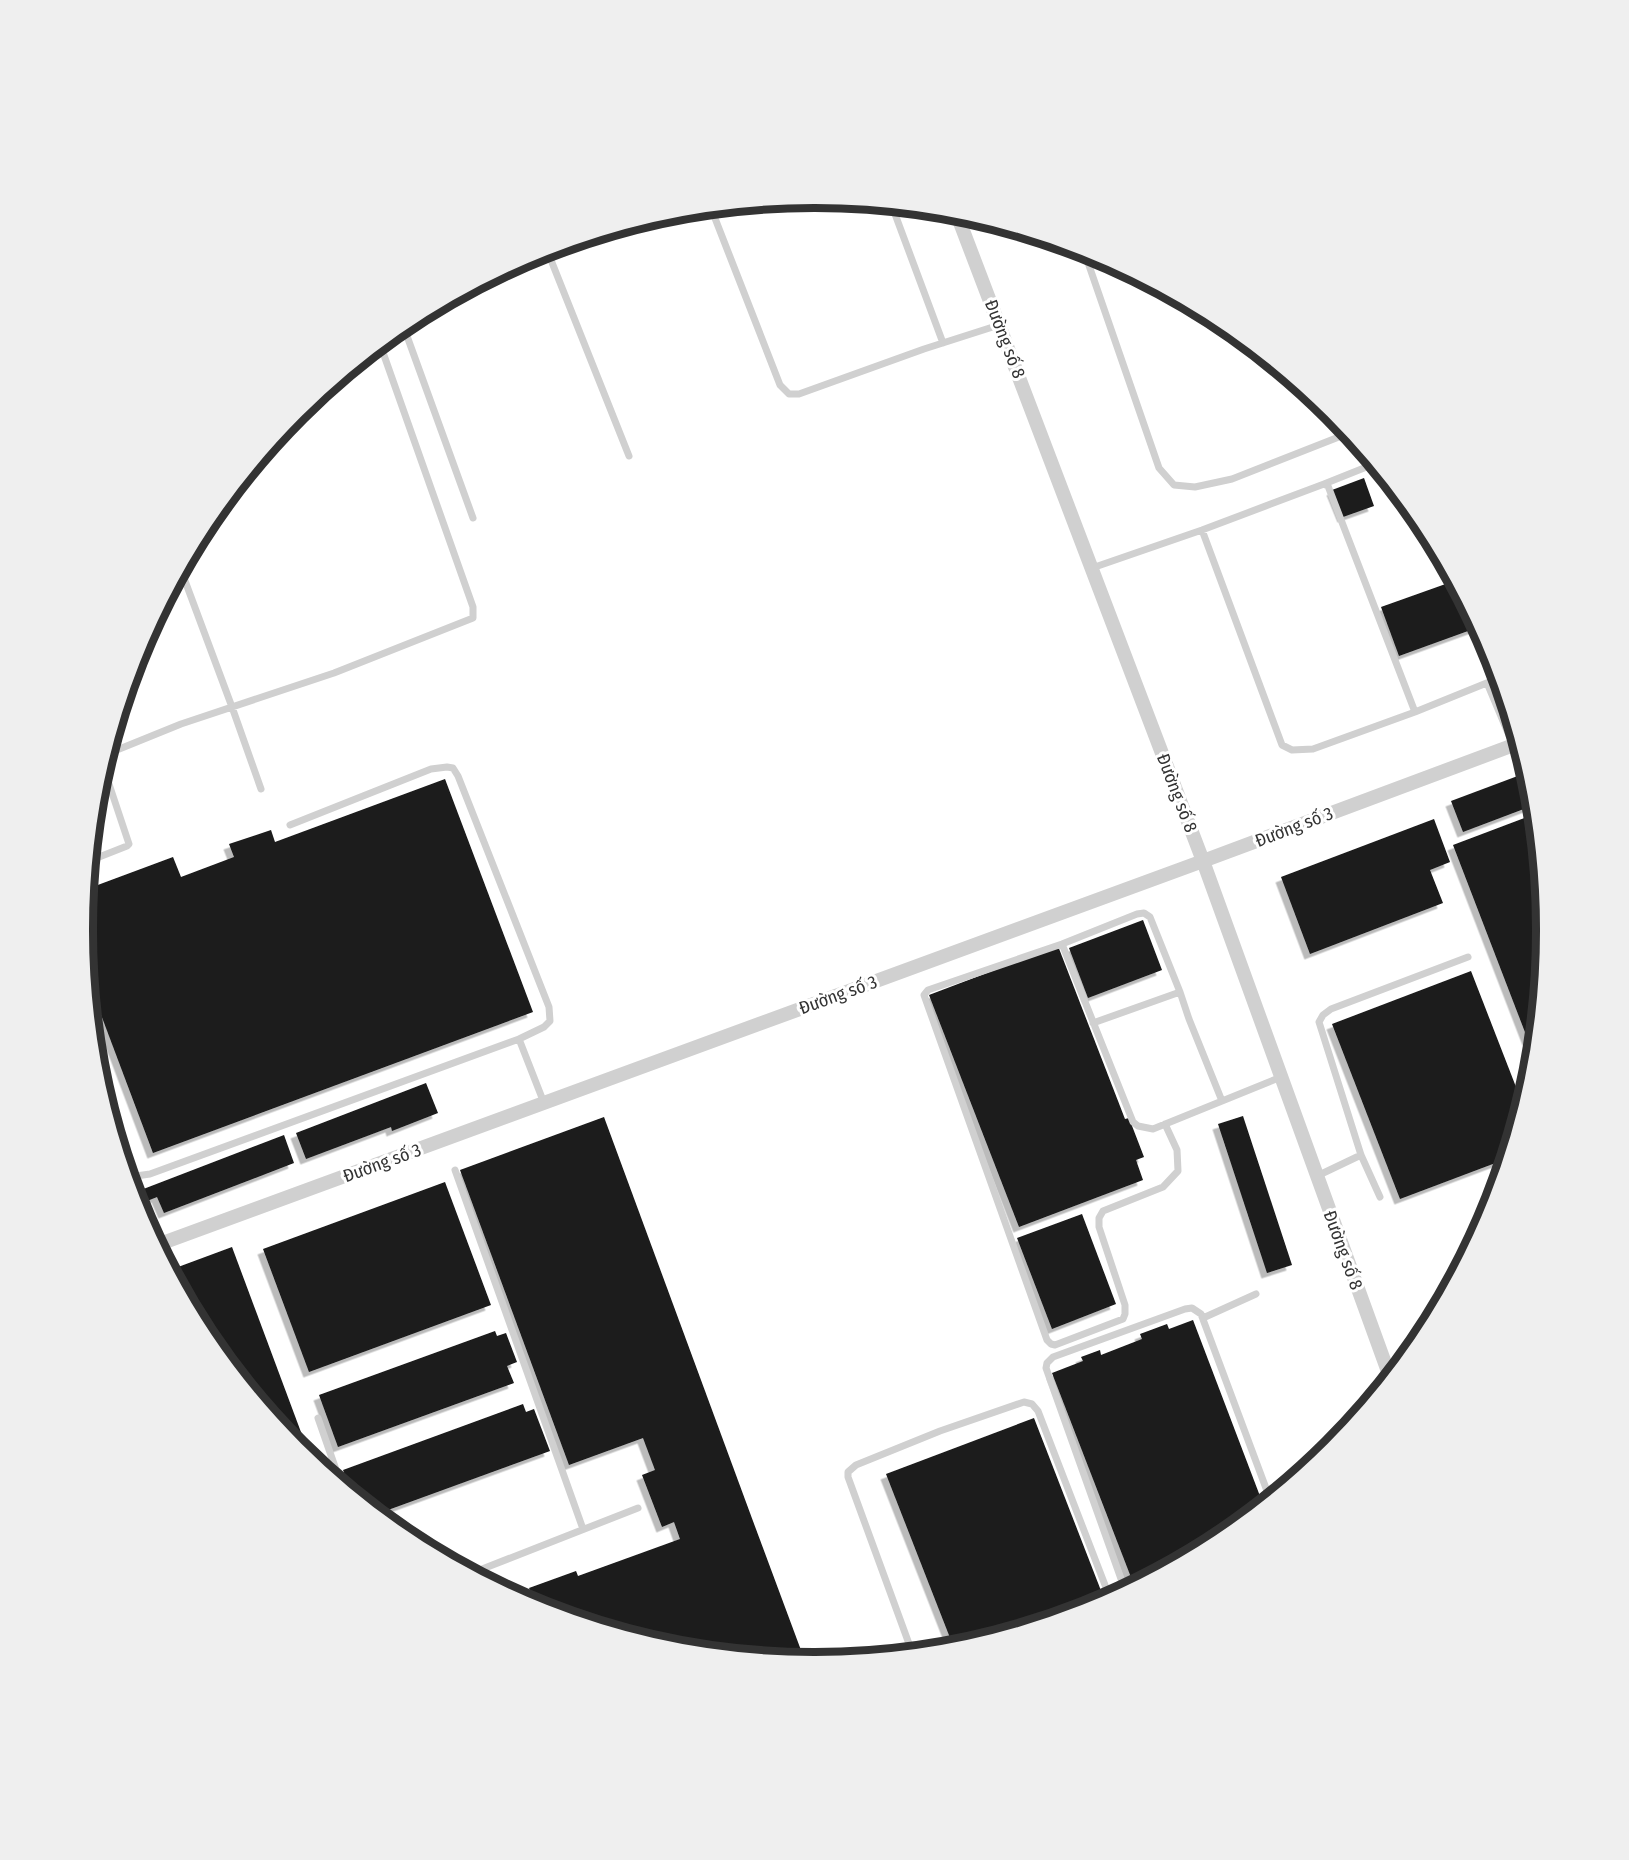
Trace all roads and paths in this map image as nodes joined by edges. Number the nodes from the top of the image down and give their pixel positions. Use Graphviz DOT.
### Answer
graph roads {
  1 [pos="895,213"];
  2 [pos="714,216"];
  3 [pos="960,223"];
  4 [pos="550,259"];
  5 [pos="1088,262"];
  6 [pos="999,325"];
  7 [pos="407,335"];
  8 [pos="943,342"];
  9 [pos="383,352"];
  10 [pos="1340,436"];
  11 [pos="629,456"];
  12 [pos="1367,467"];
  13 [pos="1324,484"];
  14 [pos="473,518"];
  15 [pos="1202,530"];
  16 [pos="1092,568"];
  17 [pos="184,579"];
  18 [pos="1492,682"];
  19 [pos="1487,684"];
  20 [pos="232,707"];
  21 [pos="1415,712"];
  22 [pos="1504,720"];
  23 [pos="1512,746"];
  24 [pos="116,750"];
  25 [pos="109,783"];
  26 [pos="261,789"];
  27 [pos="290,825"];
  28 [pos="97,858"];
  29 [pos="1203,861"];
  30 [pos="1062,944"];
  31 [pos="1468,957"];
  32 [pos="1180,992"];
  33 [pos="1093,1023"];
  34 [pos="519,1039"];
  35 [pos="1281,1077"];
  36 [pos="1222,1101"];
  37 [pos="544,1103"];
  38 [pos="1165,1124"];
  39 [pos="1361,1155"];
  40 [pos="454,1170"];
  41 [pos="136,1176"];
  42 [pos="1317,1176"];
  43 [pos="1380,1197"];
  44 [pos="164,1242"];
  45 [pos="1256,1294"];
  46 [pos="1203,1318"];
  47 [pos="1387,1369"];
  48 [pos="318,1418"];
  49 [pos="336,1469"];
  50 [pos="1267,1491"];
  51 [pos="638,1508"];
  52 [pos="583,1529"];
  53 [pos="481,1569"];
  54 [pos="1122,1582"];
  55 [pos="1107,1590"];
  56 [pos="909,1645"];
  1 -- 8 [label="lane"];
  2 -- 8 [label="lane"];
  3 -- 6 [label="street, Đường số 8"];
  4 -- 11 [label="lane"];
  5 -- 10 [label="lane"];
  6 -- 8 [label="lane"];
  6 -- 16 [label="street, Đường số 8"];
  7 -- 14 [label="lane"];
  9 -- 20 [label="lane"];
  12 -- 13 [label="lane"];
  13 -- 15 [label="lane"];
  13 -- 21 [label="lane"];
  15 -- 16 [label="lane"];
  15 -- 21 [label="lane"];
  16 -- 29 [label="street, Đường số 8"];
  17 -- 20 [label="lane"];
  18 -- 19 [label="lane"];
  19 -- 21 [label="lane"];
  19 -- 22 [label="lane"];
  20 -- 24 [label="lane"];
  20 -- 26 [label="lane"];
  23 -- 29 [label="street, Đường số 3"];
  25 -- 28 [label="lane"];
  27 -- 34 [label="lane"];
  29 -- 35 [label="street, Đường số 8"];
  29 -- 37 [label="street, Đường số 3"];
  30 -- 32 [label="lane"];
  30 -- 33 [label="lane"];
  30 -- 38 [label="lane"];
  31 -- 39 [label="lane"];
  32 -- 33 [label="lane"];
  32 -- 36 [label="lane"];
  33 -- 38 [label="lane"];
  34 -- 37 [label="lane"];
  34 -- 41 [label="lane"];
  35 -- 36 [label="lane"];
  35 -- 42 [label="street, Đường số 8"];
  36 -- 38 [label="lane"];
  37 -- 44 [label="street, Đường số 3"];
  39 -- 42 [label="lane"];
  39 -- 43 [label="lane"];
  40 -- 52 [label="lane"];
  42 -- 47 [label="street, Đường số 8"];
  45 -- 46 [label="lane"];
  46 -- 50 [label="lane"];
  46 -- 54 [label="lane"];
  48 -- 49 [label="lane"];
  51 -- 52 [label="lane"];
  52 -- 53 [label="lane"];
  55 -- 56 [label="lane"];
}
